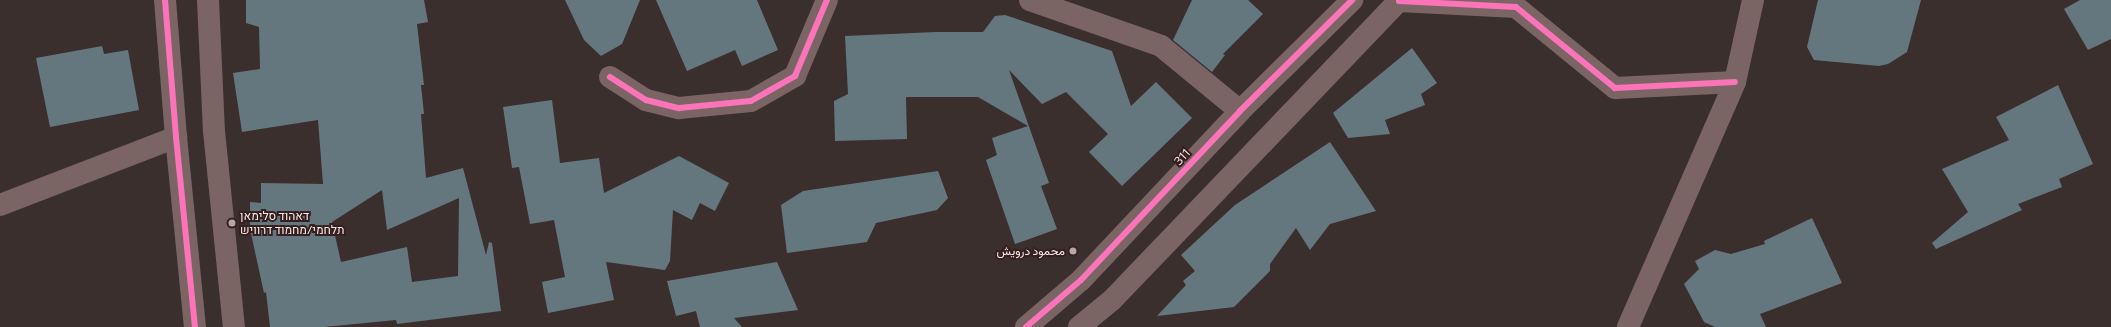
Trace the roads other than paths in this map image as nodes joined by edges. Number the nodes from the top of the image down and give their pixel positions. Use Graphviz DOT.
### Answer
graph roads {
  1 [pos="165,0"];
  2 [pos="208,0"];
  3 [pos="827,0"];
  4 [pos="1030,0"];
  5 [pos="1352,0"];
  6 [pos="1399,0"];
  7 [pos="1753,0"];
  8 [pos="610,77"];
  9 [pos="1735,82"];
  10 [pos="1240,111"];
  11 [pos="176,137"];
  12 [pos="0,205"];
  13 [pos="195,327"];
  14 [pos="234,327"];
  15 [pos="1026,327"];
  16 [pos="1079,327"];
  17 [pos="1628,327"];
  1 -- 11 [label="street"];
  2 -- 14 [label="street"];
  3 -- 8 [label="street"];
  4 -- 10 [label="street"];
  5 -- 10 [label="street, 311"];
  6 -- 9 [label="street"];
  6 -- 16 [label="street"];
  7 -- 9 [label="street"];
  9 -- 17 [label="street"];
  10 -- 15 [label="street, 311"];
  11 -- 12 [label="street"];
  11 -- 13 [label="street"];
}
